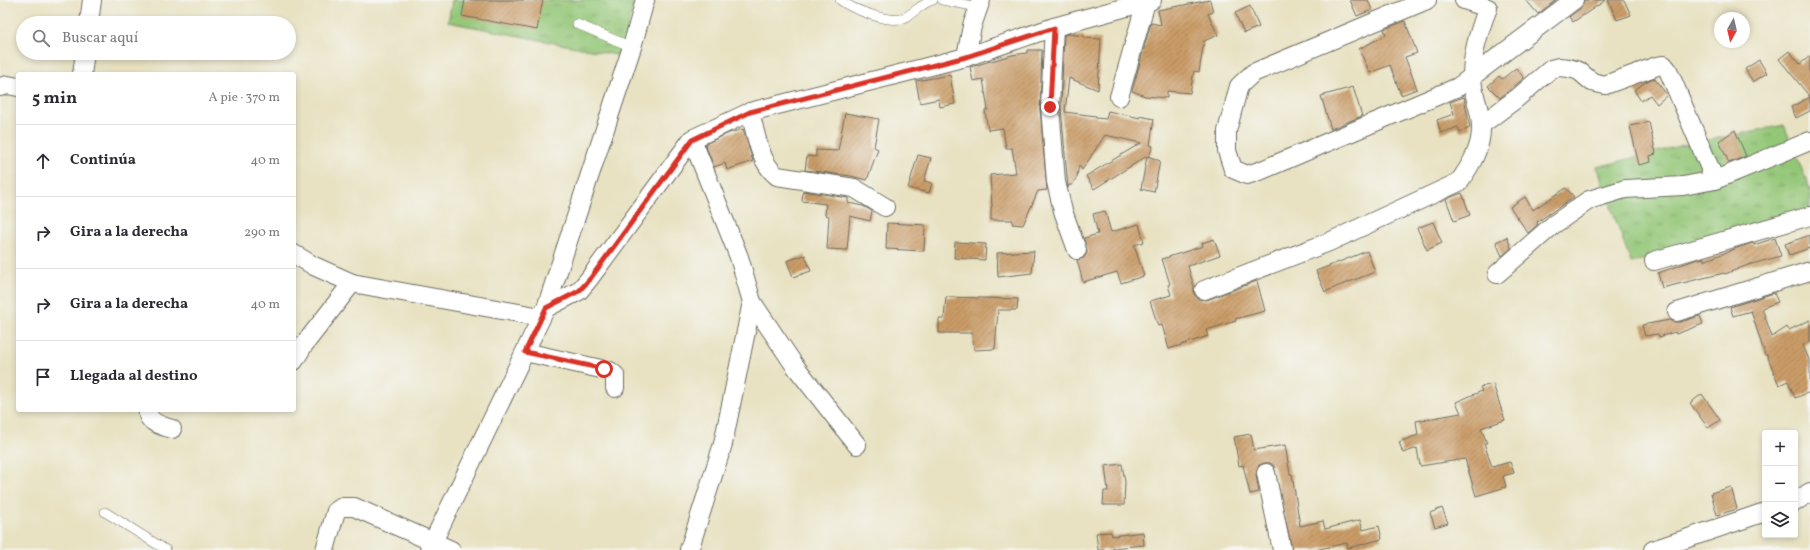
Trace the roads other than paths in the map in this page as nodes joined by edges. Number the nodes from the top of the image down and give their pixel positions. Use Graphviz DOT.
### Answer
graph roads {
  1 [pos="92,0"];
  2 [pos="645,0"];
  3 [pos="840,0"];
  4 [pos="933,0"];
  5 [pos="942,0"];
  6 [pos="1427,0"];
  7 [pos="1464,0"];
  8 [pos="1574,0"];
  9 [pos="1149,1"];
  10 [pos="979,4"];
  11 [pos="1492,4"];
  12 [pos="90,16"];
  13 [pos="577,24"];
  14 [pos="1054,28"];
  15 [pos="632,47"];
  16 [pos="966,57"];
  17 [pos="84,60"];
  18 [pos="82,72"];
  19 [pos="1472,77"];
  20 [pos="0,87"];
  21 [pos="16,87"];
  22 [pos="1119,97"];
  23 [pos="750,112"];
  24 [pos="1481,125"];
  25 [pos="692,140"];
  26 [pos="1810,141"];
  27 [pos="1715,180"];
  28 [pos="885,207"];
  29 [pos="1810,216"];
  30 [pos="1077,250"];
  31 [pos="296,255"];
  32 [pos="1654,260"];
  33 [pos="1810,271"];
  34 [pos="1497,274"];
  35 [pos="352,283"];
  36 [pos="1204,290"];
  37 [pos="752,302"];
  38 [pos="1677,312"];
  39 [pos="544,313"];
  40 [pos="525,352"];
  41 [pos="296,357"];
  42 [pos="615,388"];
  43 [pos="148,412"];
  44 [pos="172,429"];
  45 [pos="857,445"];
  46 [pos="1266,473"];
  47 [pos="1810,492"];
  48 [pos="1798,500"];
  49 [pos="105,512"];
  50 [pos="1762,513"];
  51 [pos="430,546"];
  52 [pos="166,550"];
  53 [pos="325,550"];
  54 [pos="451,550"];
  55 [pos="689,550"];
  56 [pos="1282,550"];
  57 [pos="1653,550"];
  1 -- 12 [label="street"];
  2 -- 15 [label="street"];
  3 -- 4 [label="lane"];
  5 -- 10 [label="lane"];
  6 -- 19 [label="street"];
  7 -- 11 [label="street"];
  8 -- 19 [label="street"];
  9 -- 14 [label="street"];
  9 -- 22 [label="street"];
  10 -- 16 [label="street"];
  11 -- 19 [label="street"];
  13 -- 15 [label="lane"];
  14 -- 16 [label="street"];
  14 -- 30 [label="street"];
  15 -- 39 [label="street"];
  16 -- 23 [label="street"];
  17 -- 18 [label="street"];
  19 -- 24 [label="street"];
  20 -- 21 [label="street"];
  23 -- 25 [label="street"];
  23 -- 28 [label="street"];
  24 -- 27 [label="street"];
  24 -- 36 [label="street"];
  25 -- 37 [label="street"];
  25 -- 39 [label="street"];
  26 -- 27 [label="street"];
  27 -- 34 [label="street"];
  29 -- 32 [label="street"];
  31 -- 35 [label="street"];
  33 -- 38 [label="street"];
  35 -- 39 [label="street"];
  35 -- 41 [label="street"];
  37 -- 45 [label="street"];
  37 -- 55 [label="street"];
  39 -- 40 [label="street"];
  40 -- 42 [label="street"];
  40 -- 51 [label="street"];
  43 -- 44 [label="street"];
  46 -- 56 [label="street"];
  47 -- 48 [label="street"];
  49 -- 52 [label="lane"];
  50 -- 57 [label="street"];
  51 -- 53 [label="street"];
  51 -- 54 [label="street"];
}
